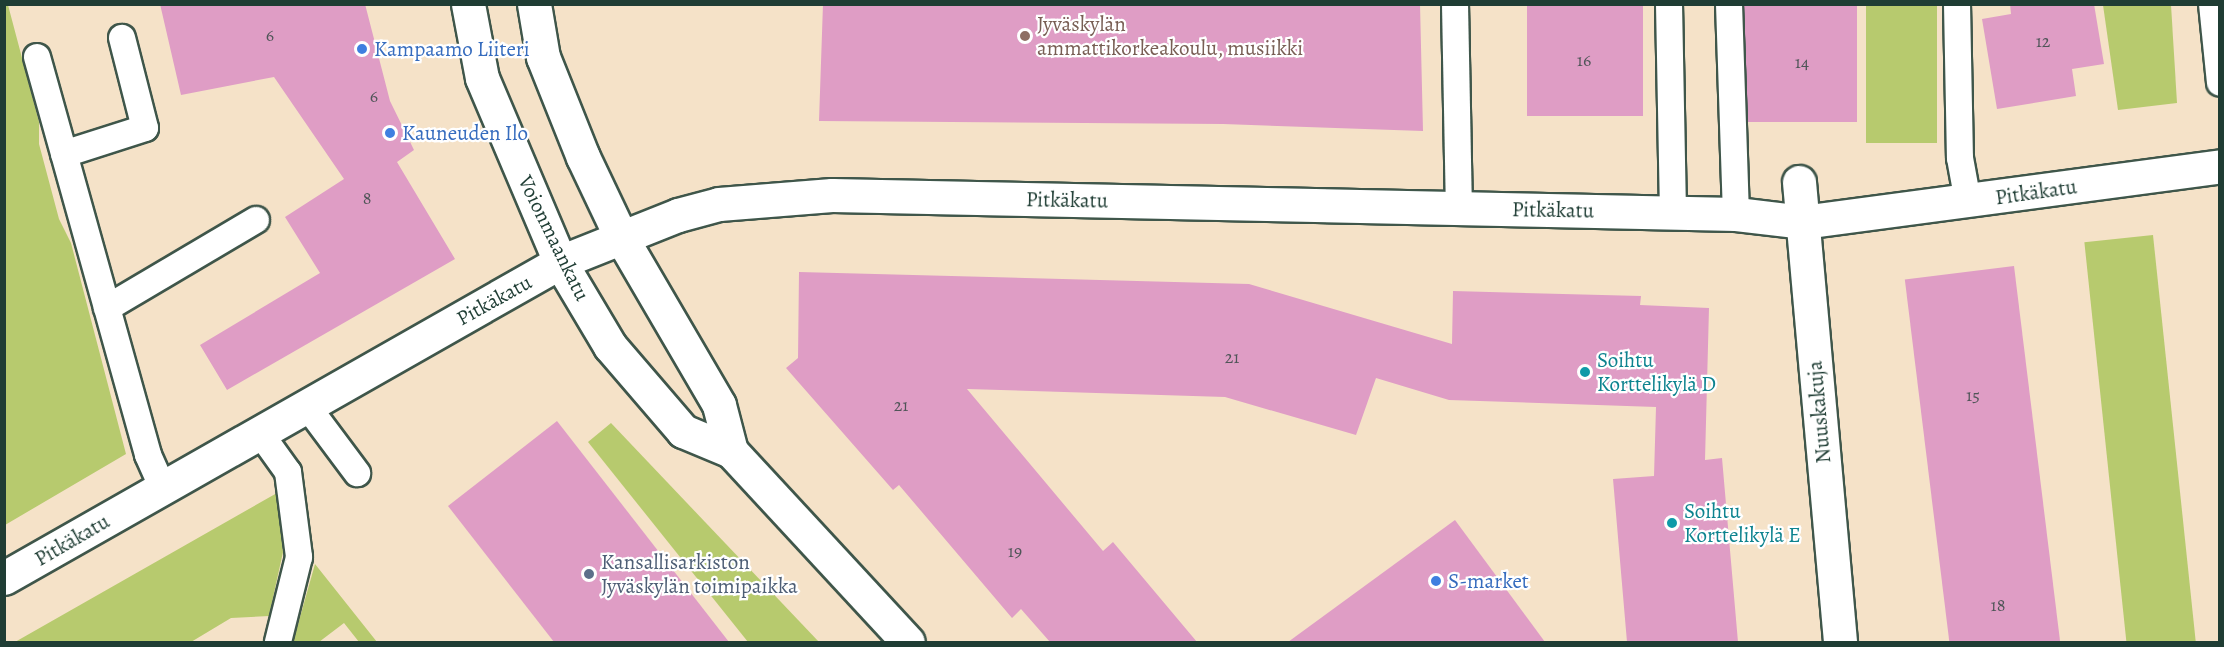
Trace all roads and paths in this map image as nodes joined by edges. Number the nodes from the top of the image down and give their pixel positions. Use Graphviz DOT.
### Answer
graph roads {
  1 [pos="468,4"];
  2 [pos="534,4"];
  3 [pos="1455,4"];
  4 [pos="1669,4"];
  5 [pos="1729,4"];
  6 [pos="1957,4"];
  7 [pos="2212,4"];
  8 [pos="122,38"];
  9 [pos="37,57"];
  10 [pos="2220,84"];
  11 [pos="64,154"];
  12 [pos="2220,166"];
  13 [pos="1799,182"];
  14 [pos="1968,202"];
  15 [pos="1459,208"];
  16 [pos="1673,213"];
  17 [pos="1736,214"];
  18 [pos="256,220"];
  19 [pos="1803,222"];
  20 [pos="621,237"];
  21 [pos="560,262"];
  22 [pos="107,308"];
  23 [pos="307,406"];
  24 [pos="260,433"];
  25 [pos="731,451"];
  26 [pos="357,473"];
  27 [pos="163,489"];
  28 [pos="4,578"];
  29 [pos="274,641"];
  30 [pos="908,642"];
  31 [pos="1840,642"];
  1 -- 21 [label="street, Voionmaankatu"];
  2 -- 20 [label="street, Voionmaankatu"];
  3 -- 15 [label="lane"];
  4 -- 16 [label="lane"];
  5 -- 17 [label="lane"];
  6 -- 14 [label="lane"];
  7 -- 10 [label="lane"];
  8 -- 11 [label="lane"];
  9 -- 11 [label="lane"];
  11 -- 22 [label="lane"];
  12 -- 14 [label="street, Pitkäkatu"];
  13 -- 19 [label="street, Nuuskakuja"];
  14 -- 19 [label="street, Pitkäkatu"];
  15 -- 16 [label="street, Pitkäkatu"];
  15 -- 20 [label="street, Pitkäkatu"];
  16 -- 17 [label="street, Pitkäkatu"];
  17 -- 19 [label="street, Pitkäkatu"];
  18 -- 22 [label="lane"];
  19 -- 31 [label="street, Nuuskakuja"];
  20 -- 21 [label="street, Pitkäkatu"];
  20 -- 25 [label="street, Voionmaankatu"];
  21 -- 23 [label="street, Pitkäkatu"];
  21 -- 25 [label="street, Voionmaankatu"];
  22 -- 27 [label="lane"];
  23 -- 24 [label="street, Pitkäkatu"];
  23 -- 26 [label="lane"];
  24 -- 27 [label="street, Pitkäkatu"];
  24 -- 29 [label="lane"];
  25 -- 30 [label="street, Voionmaankatu"];
  27 -- 28 [label="street, Pitkäkatu"];
}
